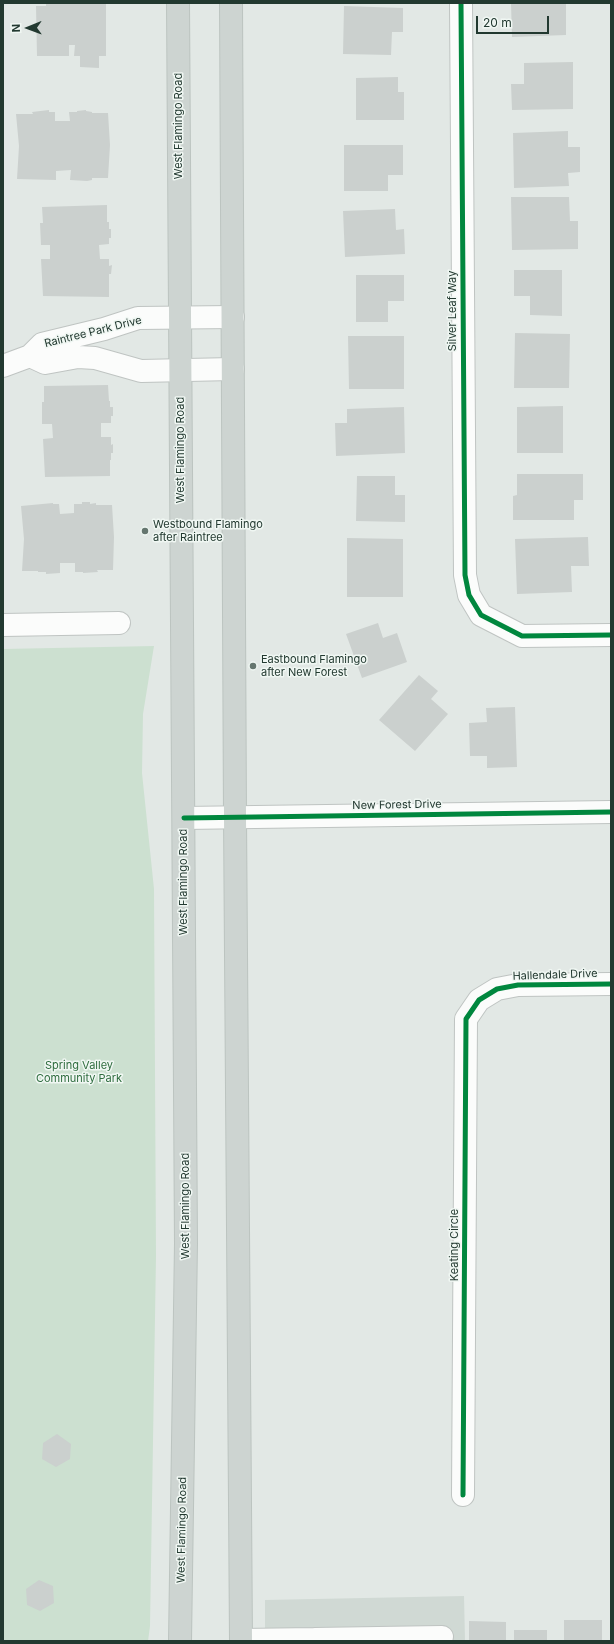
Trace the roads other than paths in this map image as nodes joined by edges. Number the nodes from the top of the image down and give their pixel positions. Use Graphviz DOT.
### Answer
graph roads {
  1 [pos="178,3"];
  2 [pos="231,3"];
  3 [pos="461,3"];
  4 [pos="232,317"];
  5 [pos="180,318"];
  6 [pos="74,335"];
  7 [pos="30,356"];
  8 [pos="78,356"];
  9 [pos="3,366"];
  10 [pos="233,369"];
  11 [pos="181,371"];
  12 [pos="119,623"];
  13 [pos="3,625"];
  14 [pos="611,635"];
  15 [pos="611,812"];
  16 [pos="235,817"];
  17 [pos="184,818"];
  18 [pos="611,984"];
  19 [pos="479,1000"];
  20 [pos="463,1495"];
  21 [pos="442,1637"];
  22 [pos="315,1640"];
  23 [pos="180,1641"];
  24 [pos="242,1641"];
  1 -- 5 [label="main road, West Flamingo Road"];
  2 -- 4 [label="main road"];
  3 -- 14 [label="street, Silver Leaf Way"];
  4 -- 5 [label="street, Raintree Park Drive"];
  4 -- 10 [label="main road"];
  5 -- 6 [label="street, Raintree Park Drive"];
  5 -- 11 [label="main road, West Flamingo Road"];
  6 -- 7 [label="street, Raintree Park Drive"];
  6 -- 8 [label="street"];
  7 -- 8 [label="street, Raintree Park Drive"];
  7 -- 9 [label="street, Raintree Park Drive"];
  8 -- 11 [label="street, Raintree Park Drive"];
  10 -- 11 [label="street, Raintree Park Drive"];
  10 -- 16 [label="main road"];
  11 -- 17 [label="main road, West Flamingo Road"];
  12 -- 13 [label="street"];
  15 -- 16 [label="street, New Forest Drive"];
  16 -- 17 [label="street, New Forest Drive"];
  16 -- 24 [label="main road"];
  17 -- 23 [label="main road, West Flamingo Road"];
  18 -- 19 [label="street, Hallendale Drive"];
  19 -- 20 [label="street, Keating Circle"];
  21 -- 22 [label="street"];
  22 -- 24 [label="street"];
}
